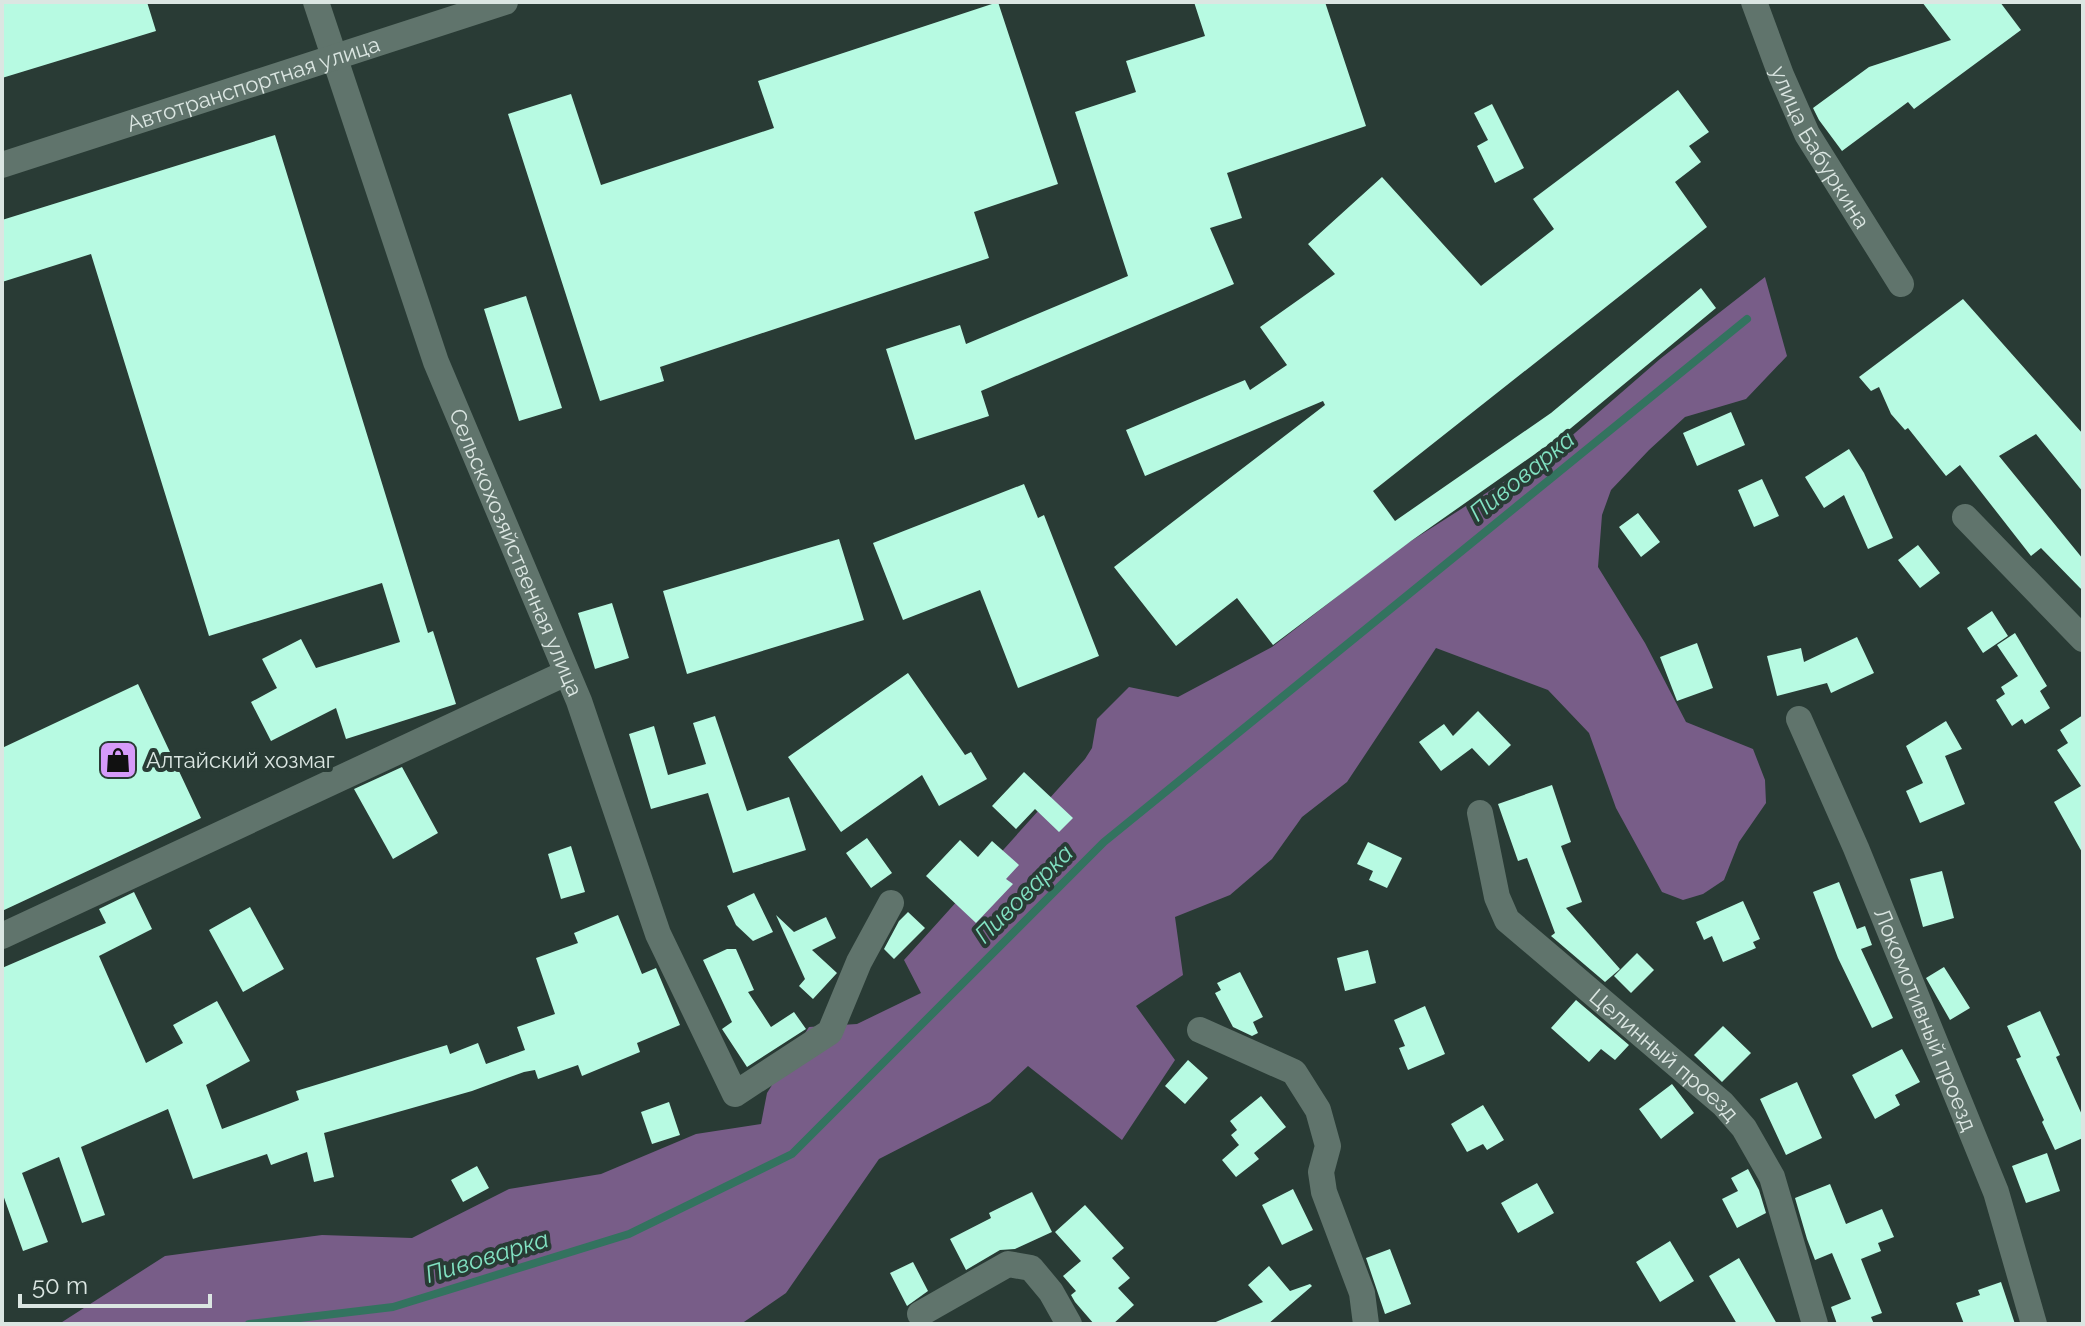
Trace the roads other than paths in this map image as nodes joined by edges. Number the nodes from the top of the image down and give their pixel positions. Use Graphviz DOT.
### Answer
graph roads {
  1 [pos="316,2"];
  2 [pos="505,2"];
  3 [pos="1754,2"];
  4 [pos="334,57"];
  5 [pos="2,165"];
  6 [pos="1901,284"];
  7 [pos="1965,517"];
  8 [pos="2083,639"];
  9 [pos="566,673"];
  10 [pos="1799,719"];
  11 [pos="1480,813"];
  12 [pos="891,903"];
  13 [pos="2,936"];
  14 [pos="1200,1030"];
  15 [pos="920,1314"];
  16 [pos="1069,1324"];
  17 [pos="1366,1324"];
  18 [pos="1815,1324"];
  19 [pos="2034,1324"];
  1 -- 4 [label="street, Сельскохозяйственная улица"];
  2 -- 4 [label="street, Автотранспортная улица"];
  3 -- 6 [label="street, улица Бабуркина"];
  4 -- 5 [label="street, Автотранспортная улица"];
  4 -- 9 [label="street, Сельскохозяйственная улица"];
  7 -- 8 [label="street"];
  9 -- 12 [label="street, Сельскохозяйственная улица"];
  9 -- 13 [label="street"];
  10 -- 19 [label="street, Локомотивный проезд"];
  11 -- 18 [label="street, Целинный проезд"];
  14 -- 17 [label="street"];
  15 -- 16 [label="street"];
}
